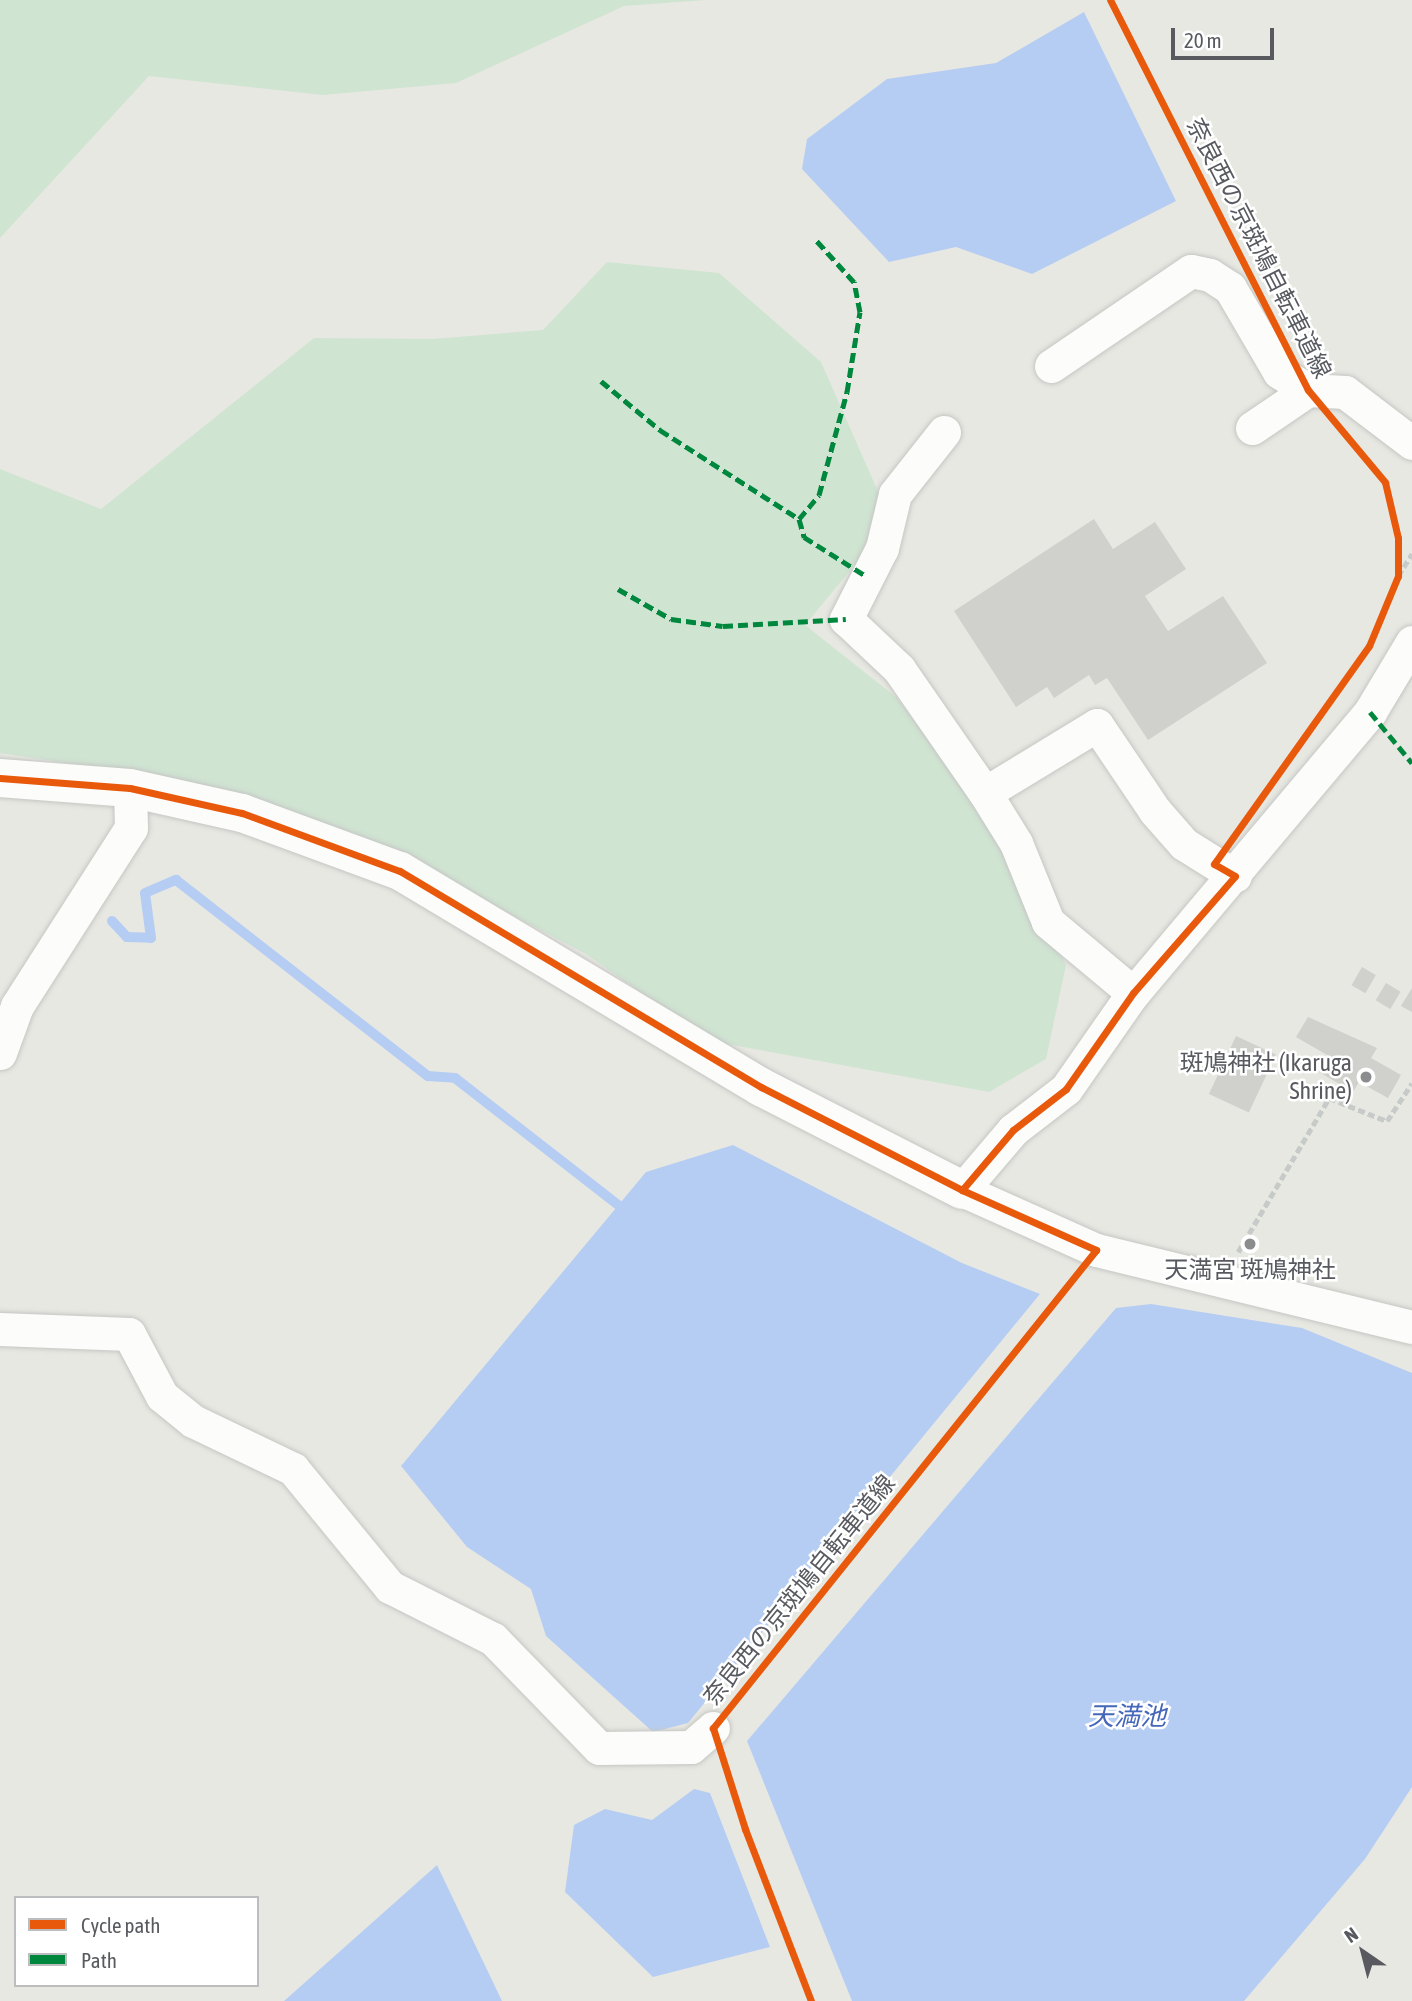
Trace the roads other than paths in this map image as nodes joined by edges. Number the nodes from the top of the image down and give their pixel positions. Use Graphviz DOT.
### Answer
graph roads {
  1 [pos="1051,366"];
  2 [pos="1308,390"];
  3 [pos="1252,428"];
  4 [pos="944,432"];
  5 [pos="1412,443"];
  6 [pos="1412,642"];
  7 [pos="0,778"];
  8 [pos="130,788"];
  9 [pos="985,793"];
  10 [pos="1235,876"];
  11 [pos="1133,993"];
  12 [pos="0,1053"];
  13 [pos="962,1190"];
  14 [pos="1412,1327"];
  15 [pos="0,1329"];
  16 [pos="713,1728"];
  1 -- 2 [label="street"];
  2 -- 3 [label="street"];
  2 -- 5 [label="street"];
  4 -- 9 [label="street"];
  6 -- 10 [label="street"];
  7 -- 8 [label="street"];
  8 -- 12 [label="street"];
  8 -- 13 [label="street"];
  9 -- 10 [label="street"];
  9 -- 11 [label="street"];
  10 -- 11 [label="street"];
  11 -- 13 [label="street"];
  13 -- 14 [label="street"];
  15 -- 16 [label="street"];
}
